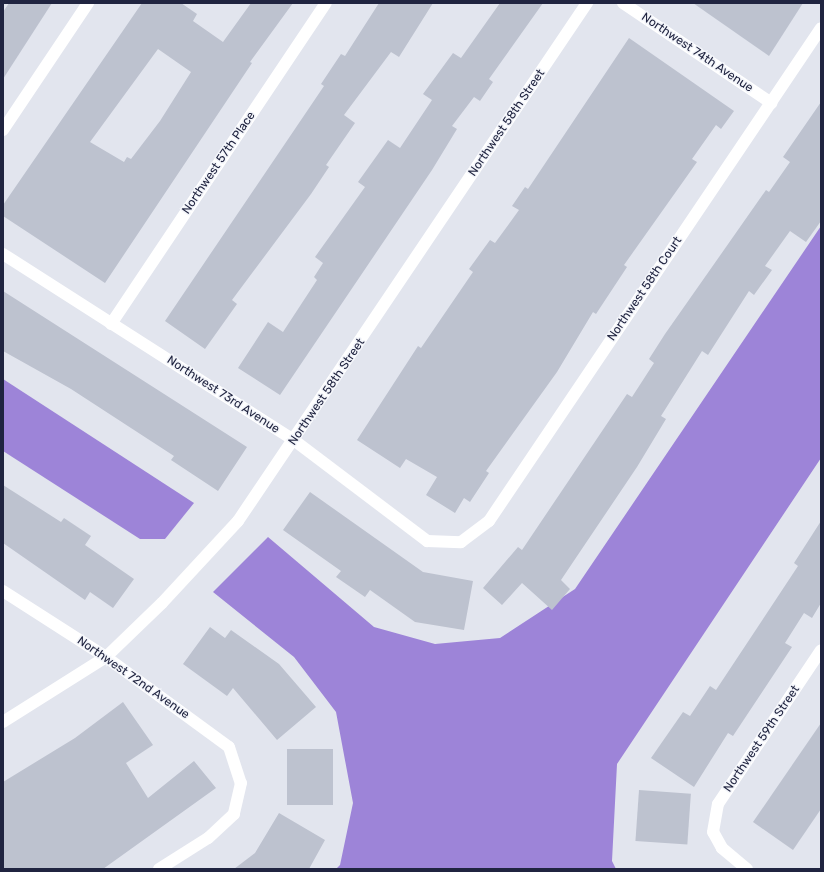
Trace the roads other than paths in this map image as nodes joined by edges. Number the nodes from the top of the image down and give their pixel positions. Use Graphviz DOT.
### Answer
graph roads {
  1 [pos="88,3"];
  2 [pos="326,3"];
  3 [pos="587,3"];
  4 [pos="623,3"];
  5 [pos="821,28"];
  6 [pos="771,103"];
  7 [pos="3,130"];
  8 [pos="3,254"];
  9 [pos="111,324"];
  10 [pos="294,440"];
  11 [pos="461,542"];
  12 [pos="3,591"];
  13 [pos="821,650"];
  14 [pos="106,657"];
  15 [pos="3,722"];
  16 [pos="159,869"];
  17 [pos="747,869"];
  1 -- 7 [label="street"];
  2 -- 9 [label="street, Northwest 57th Place"];
  3 -- 10 [label="street, Northwest 58th Street"];
  4 -- 6 [label="street, Northwest 74th Avenue"];
  5 -- 6 [label="street, Northwest 58th Court"];
  6 -- 11 [label="street, Northwest 58th Court"];
  8 -- 9 [label="street, Northwest 73rd Avenue"];
  9 -- 10 [label="street, Northwest 73rd Avenue"];
  10 -- 11 [label="street, Northwest 73rd Avenue"];
  10 -- 14 [label="street, Northwest 58th Street"];
  12 -- 14 [label="street, Northwest 72nd Avenue"];
  13 -- 17 [label="street, Northwest 59th Street"];
  14 -- 15 [label="street, Northwest 58th Street"];
  14 -- 16 [label="street, Northwest 72nd Avenue"];
}
